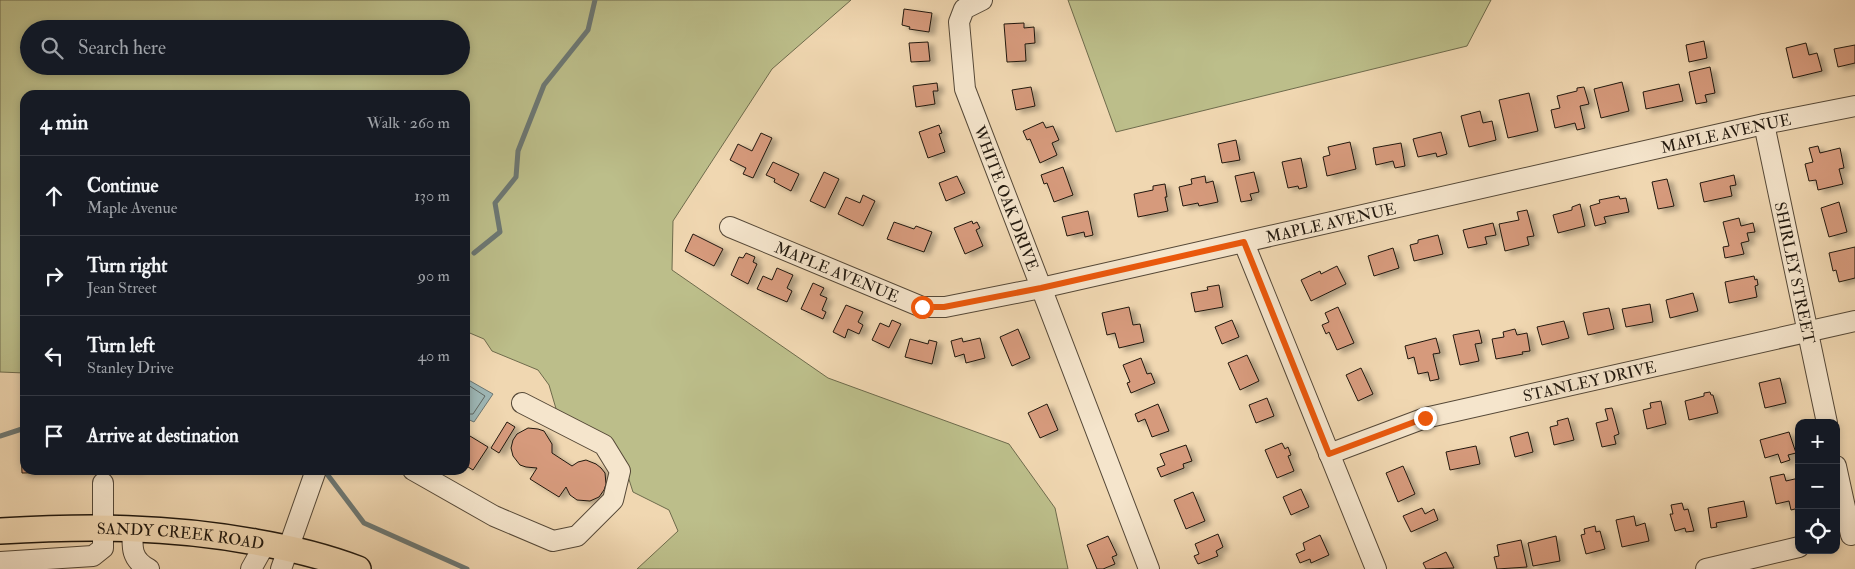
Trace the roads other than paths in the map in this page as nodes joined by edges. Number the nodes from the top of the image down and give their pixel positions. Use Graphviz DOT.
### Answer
graph roads {
  1 [pos="982,0"];
  2 [pos="1855,106"];
  3 [pos="1764,124"];
  4 [pos="730,227"];
  5 [pos="1244,242"];
  6 [pos="1041,288"];
  7 [pos="1855,321"];
  8 [pos="1807,332"];
  9 [pos="522,402"];
  10 [pos="1826,419"];
  11 [pos="1329,454"];
  12 [pos="314,475"];
  13 [pos="422,475"];
  14 [pos="103,483"];
  15 [pos="1840,491"];
  16 [pos="133,527"];
  17 [pos="104,528"];
  18 [pos="0,530"];
  19 [pos="1847,536"];
  20 [pos="265,544"];
  21 [pos="1795,549"];
  22 [pos="285,559"];
  23 [pos="0,562"];
  24 [pos="149,569"];
  25 [pos="252,569"];
  26 [pos="358,569"];
  27 [pos="1149,569"];
  28 [pos="1376,569"];
  29 [pos="1706,569"];
  1 -- 6 [label="street, WHITE OAK DRIVE"];
  2 -- 3 [label="street, MAPLE AVENUE"];
  3 -- 5 [label="street, MAPLE AVENUE"];
  3 -- 8 [label="street, SHIRLEY STREET"];
  4 -- 6 [label="street, MAPLE AVENUE"];
  5 -- 6 [label="street, MAPLE AVENUE"];
  5 -- 11 [label="street"];
  6 -- 27 [label="street, WHITE OAK DRIVE"];
  7 -- 8 [label="street, STANLEY DRIVE"];
  8 -- 10 [label="street, SHIRLEY STREET"];
  8 -- 11 [label="street, STANLEY DRIVE"];
  9 -- 13 [label="street"];
  11 -- 28 [label="street"];
  12 -- 22 [label="street"];
  14 -- 17 [label="street"];
  15 -- 19 [label="street"];
  16 -- 17 [label="main road, SANDY CREEK ROAD"];
  16 -- 20 [label="main road, SANDY CREEK ROAD"];
  16 -- 24 [label="street"];
  17 -- 18 [label="main road, SANDY CREEK ROAD"];
  17 -- 23 [label="street"];
  20 -- 22 [label="main road, SANDY CREEK ROAD"];
  20 -- 25 [label="street"];
  21 -- 29 [label="street"];
  22 -- 26 [label="main road, SANDY CREEK ROAD"];
}
